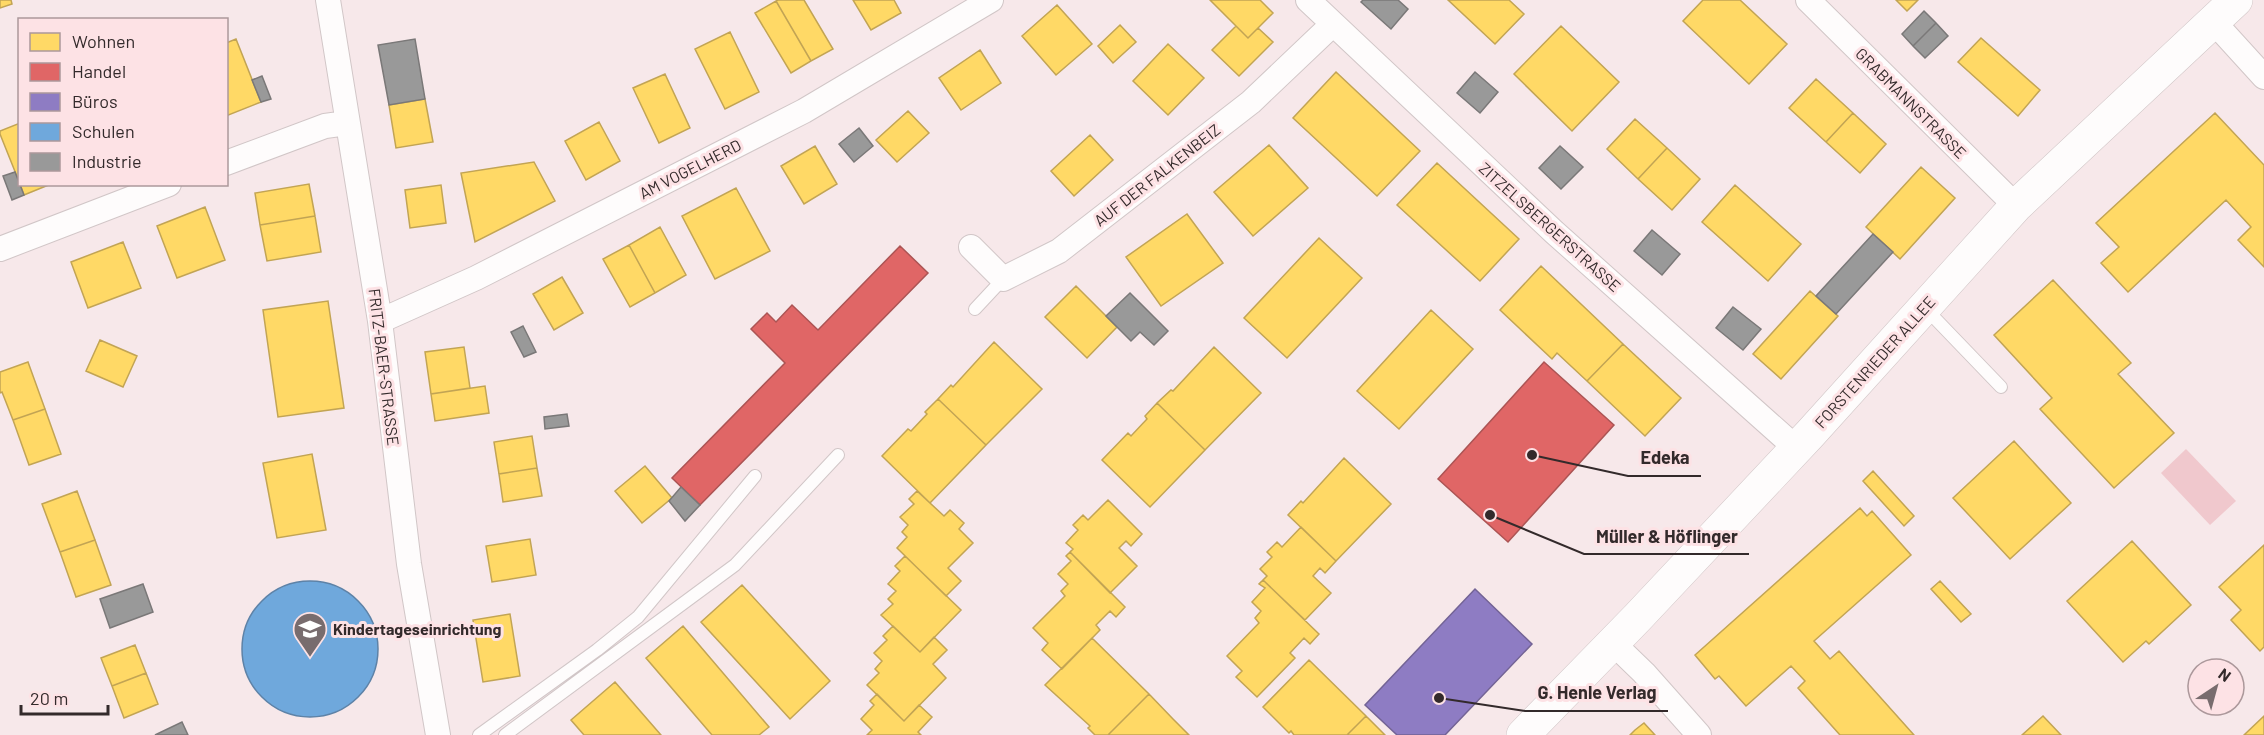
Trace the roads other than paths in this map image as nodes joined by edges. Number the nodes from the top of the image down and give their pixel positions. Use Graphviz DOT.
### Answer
graph roads {
  1 [pos="328,0"];
  2 [pos="991,0"];
  3 [pos="1308,0"];
  4 [pos="1808,0"];
  5 [pos="2225,10"];
  6 [pos="1333,24"];
  7 [pos="2264,77"];
  8 [pos="347,123"];
  9 [pos="228,162"];
  10 [pos="165,186"];
  11 [pos="2016,206"];
  12 [pos="971,248"];
  13 [pos="0,249"];
  14 [pos="1003,279"];
  15 [pos="1924,308"];
  16 [pos="975,309"];
  17 [pos="380,321"];
  18 [pos="2001,387"];
  19 [pos="1796,448"];
  20 [pos="838,455"];
  21 [pos="755,476"];
  22 [pos="1613,643"];
  23 [pos="438,735"];
  24 [pos="479,735"];
  25 [pos="505,735"];
  26 [pos="1523,735"];
  27 [pos="1699,735"];
  1 -- 8 [label="street, FRITZ-BAER-STRASSE"];
  2 -- 17 [label="street, AM VOGELHERD"];
  3 -- 6 [label="street, ZITZELSBERGERSTRASSE"];
  4 -- 11 [label="street, GRABMANNSTRASSE"];
  5 -- 7 [label="street"];
  5 -- 11 [label="street, FORSTENRIEDER ALLEE"];
  6 -- 14 [label="street, AUF DER FALKENBEIZ"];
  6 -- 19 [label="street, ZITZELSBERGERSTRASSE"];
  8 -- 9 [label="street"];
  8 -- 17 [label="street, FRITZ-BAER-STRASSE"];
  10 -- 13 [label="street"];
  11 -- 15 [label="street, FORSTENRIEDER ALLEE"];
  12 -- 14 [label="street"];
  14 -- 16 [label="lane"];
  15 -- 18 [label="lane"];
  15 -- 19 [label="street, FORSTENRIEDER ALLEE"];
  17 -- 23 [label="street, FRITZ-BAER-STRASSE"];
  19 -- 22 [label="street, FORSTENRIEDER ALLEE"];
  20 -- 25 [label="lane"];
  21 -- 24 [label="lane"];
  22 -- 26 [label="street, FORSTENRIEDER ALLEE"];
  22 -- 27 [label="street"];
}
